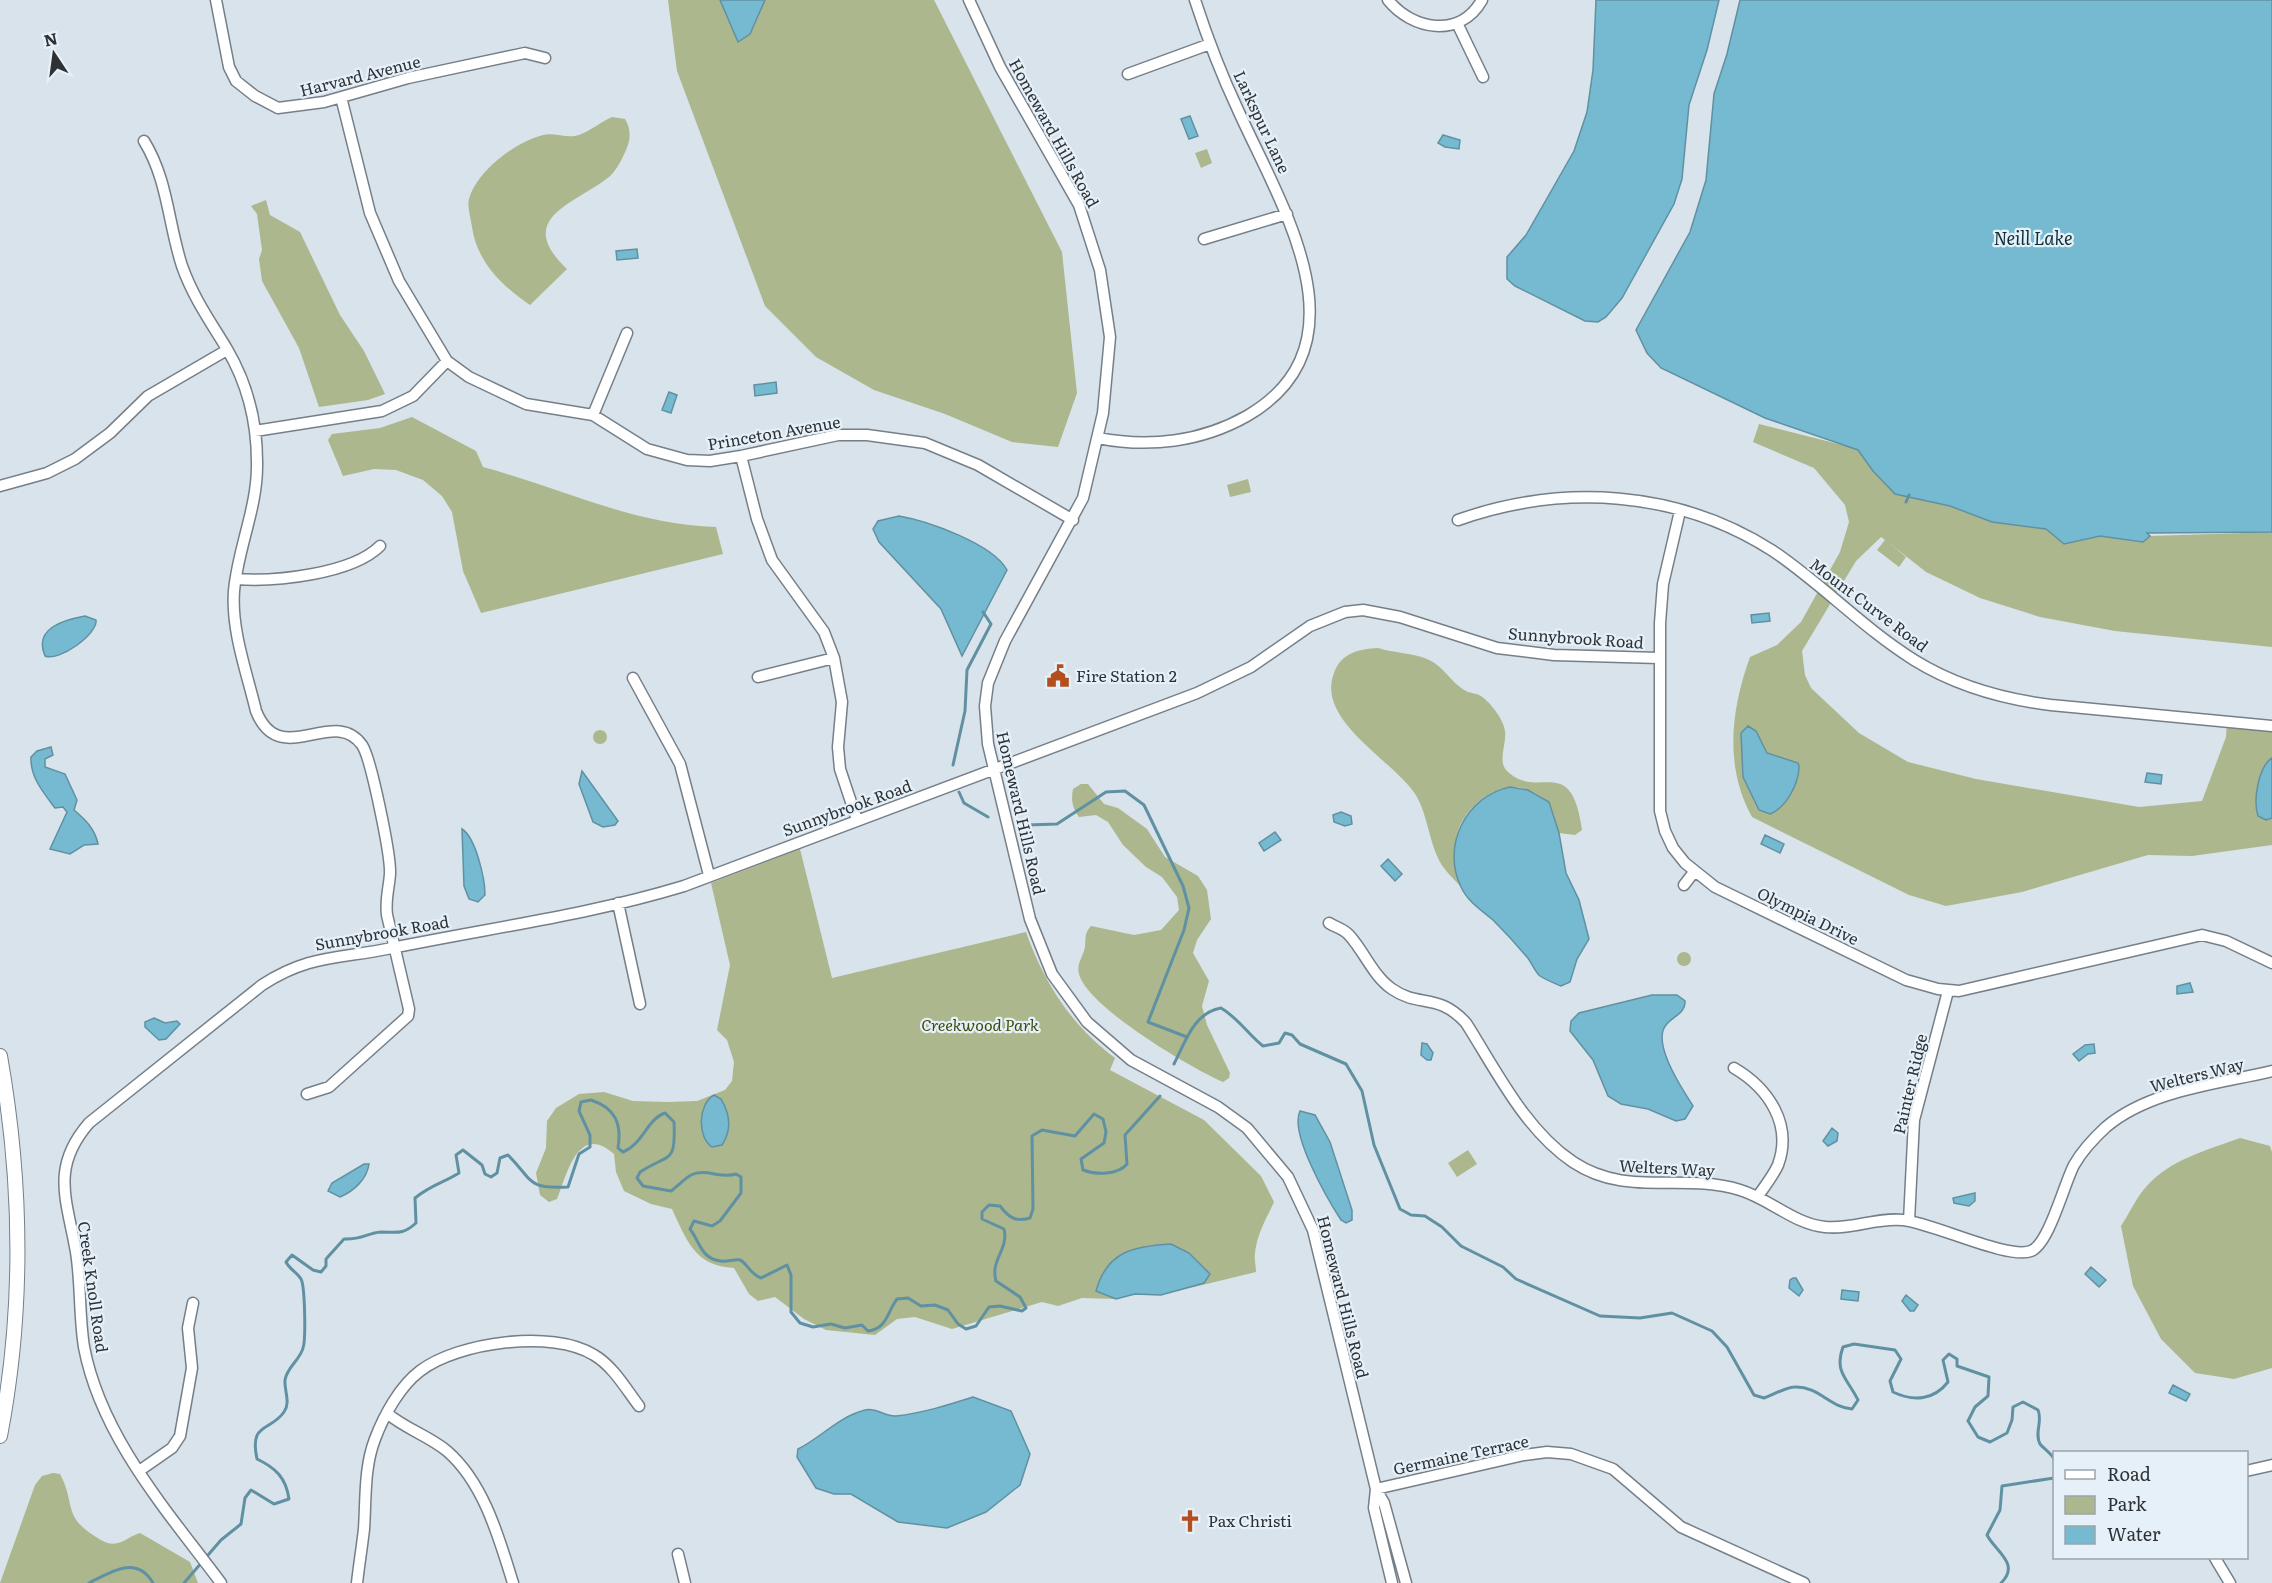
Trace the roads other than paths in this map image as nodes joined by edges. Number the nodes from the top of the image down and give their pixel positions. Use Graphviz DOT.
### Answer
graph roads {
  1 [pos="216,0"];
  2 [pos="969,0"];
  3 [pos="1195,0"];
  4 [pos="1388,0"];
  5 [pos="1482,0"];
  6 [pos="1457,23"];
  7 [pos="1210,44"];
  8 [pos="544,58"];
  9 [pos="1128,74"];
  10 [pos="1483,76"];
  11 [pos="340,97"];
  12 [pos="144,141"];
  13 [pos="1287,214"];
  14 [pos="1204,239"];
  15 [pos="627,333"];
  16 [pos="227,350"];
  17 [pos="447,361"];
  18 [pos="593,415"];
  19 [pos="255,431"];
  20 [pos="1098,438"];
  21 [pos="741,456"];
  22 [pos="0,486"];
  23 [pos="1680,511"];
  24 [pos="1073,520"];
  25 [pos="1458,520"];
  26 [pos="380,546"];
  27 [pos="236,579"];
  28 [pos="834,658"];
  29 [pos="1659,658"];
  30 [pos="758,677"];
  31 [pos="633,678"];
  32 [pos="2272,726"];
  33 [pos="360,727"];
  34 [pos="353,736"];
  35 [pos="995,769"];
  36 [pos="857,820"];
  37 [pos="1694,872"];
  38 [pos="709,875"];
  39 [pos="1684,885"];
  40 [pos="618,903"];
  41 [pos="1329,923"];
  42 [pos="394,948"];
  43 [pos="2272,963"];
  44 [pos="1948,991"];
  45 [pos="640,1004"];
  46 [pos="0,1056"];
  47 [pos="1734,1068"];
  48 [pos="2272,1071"];
  49 [pos="307,1094"];
  50 [pos="75,1139"];
  51 [pos="1758,1196"];
  52 [pos="1909,1221"];
  53 [pos="193,1303"];
  54 [pos="639,1406"];
  55 [pos="388,1414"];
  56 [pos="1,1432"];
  57 [pos="2272,1465"];
  58 [pos="139,1471"];
  59 [pos="2248,1471"];
  60 [pos="1376,1489"];
  61 [pos="678,1554"];
  62 [pos="2216,1559"];
  63 [pos="221,1583"];
  64 [pos="357,1583"];
  65 [pos="513,1583"];
  66 [pos="685,1583"];
  67 [pos="1392,1583"];
  68 [pos="1406,1583"];
  69 [pos="1804,1583"];
  70 [pos="2230,1583"];
  1 -- 11 [label="street, Harvard Avenue"];
  2 -- 20 [label="street, Homeward Hills Road"];
  3 -- 7 [label="street, Larkspur Lane"];
  4 -- 6 [label="street"];
  5 -- 6 [label="street"];
  6 -- 10 [label="street"];
  7 -- 9 [label="street"];
  7 -- 13 [label="street, Larkspur Lane"];
  8 -- 11 [label="street, Harvard Avenue"];
  11 -- 17 [label="street, Princeton Avenue"];
  12 -- 16 [label="street"];
  13 -- 14 [label="street"];
  13 -- 20 [label="street, Larkspur Lane"];
  15 -- 18 [label="street"];
  16 -- 19 [label="street"];
  16 -- 22 [label="street"];
  17 -- 18 [label="street, Princeton Avenue"];
  17 -- 19 [label="street"];
  18 -- 21 [label="street, Princeton Avenue"];
  19 -- 27 [label="street"];
  20 -- 24 [label="street, Homeward Hills Road"];
  21 -- 24 [label="street, Princeton Avenue"];
  21 -- 28 [label="street"];
  23 -- 25 [label="street, Mount Curve Road"];
  23 -- 29 [label="street, Olympia Drive"];
  23 -- 32 [label="street, Mount Curve Road"];
  24 -- 35 [label="street, Homeward Hills Road"];
  26 -- 27 [label="street"];
  27 -- 34 [label="street"];
  28 -- 30 [label="street"];
  28 -- 36 [label="street"];
  29 -- 35 [label="street, Sunnybrook Road"];
  29 -- 37 [label="street, Olympia Drive"];
  31 -- 38 [label="street"];
  33 -- 34 [label="street"];
  34 -- 42 [label="street"];
  35 -- 36 [label="street, Sunnybrook Road"];
  35 -- 60 [label="street, Homeward Hills Road"];
  36 -- 38 [label="street, Sunnybrook Road"];
  37 -- 39 [label="street"];
  37 -- 44 [label="street, Olympia Drive"];
  38 -- 40 [label="street, Sunnybrook Road"];
  40 -- 42 [label="street, Sunnybrook Road"];
  40 -- 45 [label="street"];
  41 -- 51 [label="street, Welters Way"];
  42 -- 49 [label="street"];
  42 -- 50 [label="street, Sunnybrook Road"];
  43 -- 44 [label="street, Olympia Drive"];
  44 -- 52 [label="street, Painter Ridge"];
  46 -- 56 [label="main road"];
  47 -- 51 [label="street"];
  48 -- 52 [label="street, Welters Way"];
  50 -- 58 [label="street, Creek Knoll Road"];
  51 -- 52 [label="street, Welters Way"];
  53 -- 58 [label="street"];
  54 -- 55 [label="street"];
  55 -- 64 [label="street"];
  55 -- 65 [label="street"];
  57 -- 59 [label="street"];
  58 -- 63 [label="street, Creek Knoll Road"];
  60 -- 67 [label="street, Homeward Hills Road"];
  60 -- 68 [label="street, Homeward Hills Road"];
  60 -- 69 [label="street, Germaine Terrace"];
  61 -- 66 [label="street"];
  62 -- 70 [label="street"];
}
